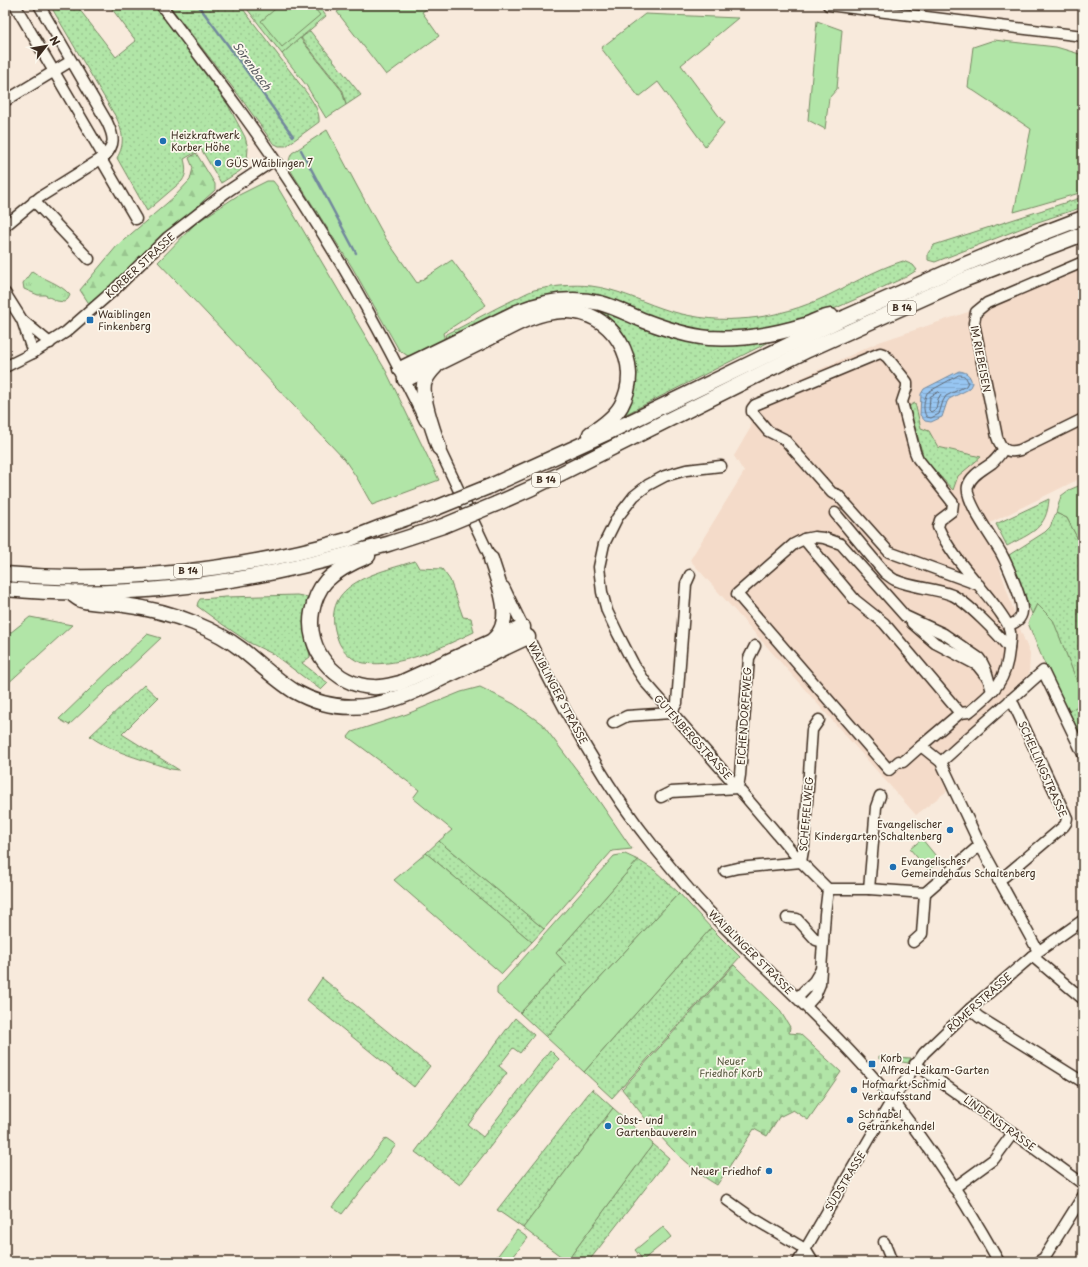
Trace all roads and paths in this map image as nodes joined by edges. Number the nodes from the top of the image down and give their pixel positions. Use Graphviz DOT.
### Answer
graph roads {
  1 [pos="16,5"];
  2 [pos="39,5"];
  3 [pos="160,5"];
  4 [pos="828,5"];
  5 [pos="1083,36"];
  6 [pos="71,61"];
  7 [pos="54,71"];
  8 [pos="5,101"];
  9 [pos="102,158"];
  10 [pos="274,160"];
  11 [pos="34,202"];
  12 [pos="1083,218"];
  13 [pos="136,219"];
  14 [pos="5,226"];
  15 [pos="1083,234"];
  16 [pos="89,259"];
  17 [pos="1083,262"];
  18 [pos="5,293"];
  19 [pos="846,317"];
  20 [pos="22,320"];
  21 [pos="50,343"];
  22 [pos="33,353"];
  23 [pos="437,364"];
  24 [pos="5,366"];
  25 [pos="403,375"];
  26 [pos="1083,419"];
  27 [pos="439,448"];
  28 [pos="1004,449"];
  29 [pos="569,450"];
  30 [pos="721,466"];
  31 [pos="835,513"];
  32 [pos="804,539"];
  33 [pos="387,545"];
  34 [pos="491,560"];
  35 [pos="5,574"];
  36 [pos="690,575"];
  37 [pos="979,585"];
  38 [pos="5,589"];
  39 [pos="69,592"];
  40 [pos="1008,625"];
  41 [pos="526,632"];
  42 [pos="489,643"];
  43 [pos="756,646"];
  44 [pos="1009,648"];
  45 [pos="990,686"];
  46 [pos="1010,700"];
  47 [pos="960,712"];
  48 [pos="671,713"];
  49 [pos="819,720"];
  50 [pos="613,723"];
  51 [pos="921,746"];
  52 [pos="1083,754"];
  53 [pos="941,762"];
  54 [pos="738,788"];
  55 [pos="880,796"];
  56 [pos="660,797"];
  57 [pos="980,845"];
  58 [pos="801,862"];
  59 [pos="725,871"];
  60 [pos="998,880"];
  61 [pos="828,889"];
  62 [pos="869,889"];
  63 [pos="925,893"];
  64 [pos="787,918"];
  65 [pos="1083,920"];
  66 [pos="823,942"];
  67 [pos="913,942"];
  68 [pos="1035,953"];
  69 [pos="821,967"];
  70 [pos="797,998"];
  71 [pos="1083,999"];
  72 [pos="806,1006"];
  73 [pos="970,1009"];
  74 [pos="916,1064"];
  75 [pos="1083,1082"];
  76 [pos="892,1100"];
  77 [pos="1013,1133"];
  78 [pos="1083,1184"];
  79 [pos="954,1188"];
  80 [pos="1083,1196"];
  81 [pos="727,1200"];
  82 [pos="884,1242"];
  83 [pos="805,1249"];
  84 [pos="798,1262"];
  85 [pos="813,1262"];
  86 [pos="892,1262"];
  87 [pos="999,1262"];
  88 [pos="1038,1262"];
  1 -- 7 [label="street"];
  2 -- 6 [label="street"];
  3 -- 10 [label="street, WAIBLINGER STRASSE"];
  4 -- 5 [label="street"];
  6 -- 7 [label="street"];
  6 -- 9 [label="street"];
  7 -- 8 [label="street"];
  7 -- 9 [label="street"];
  9 -- 11 [label="street"];
  9 -- 13 [label="street"];
  10 -- 21 [label="street, KORBER STRASSE"];
  10 -- 25 [label="street, WAIBLINGER STRASSE"];
  11 -- 14 [label="street"];
  11 -- 16 [label="street"];
  12 -- 19 [label="highway, B 14"];
  15 -- 33 [label="highway, B 14, bridge"];
  17 -- 28 [label="street, IM RIEBEISEN"];
  18 -- 20 [label="street"];
  19 -- 25 [label="highway"];
  19 -- 29 [label="highway, B 14"];
  20 -- 21 [label="street"];
  20 -- 22 [label="street"];
  21 -- 22 [label="street, KORBER STRASSE"];
  22 -- 24 [label="street, KORBER STRASSE"];
  23 -- 25 [label="highway"];
  23 -- 27 [label="highway"];
  23 -- 29 [label="highway"];
  25 -- 27 [label="street, WAIBLINGER STRASSE"];
  26 -- 28 [label="street"];
  27 -- 34 [label="street, WAIBLINGER STRASSE"];
  28 -- 40 [label="street"];
  29 -- 35 [label="highway, B 14, bridge"];
  30 -- 48 [label="street, GUTENBERGSTRASSE"];
  31 -- 44 [label="street"];
  32 -- 45 [label="street"];
  32 -- 47 [label="street"];
  32 -- 51 [label="street"];
  33 -- 39 [label="highway, B 14"];
  33 -- 42 [label="highway"];
  34 -- 41 [label="street, WAIBLINGER STRASSE"];
  34 -- 42 [label="highway"];
  36 -- 48 [label="street"];
  37 -- 37 [label="street"];
  37 -- 40 [label="street"];
  38 -- 39 [label="highway, B 14"];
  39 -- 41 [label="highway"];
  40 -- 44 [label="street"];
  41 -- 42 [label="highway"];
  41 -- 70 [label="street, WAIBLINGER STRASSE"];
  43 -- 54 [label="street, EICHENDORFFWEG"];
  44 -- 45 [label="street"];
  45 -- 47 [label="street"];
  46 -- 52 [label="street"];
  46 -- 53 [label="street"];
  46 -- 60 [label="street, SCHELLINGSTRASSE"];
  47 -- 51 [label="street"];
  48 -- 50 [label="street"];
  48 -- 54 [label="street, GUTENBERGSTRASSE"];
  49 -- 58 [label="street, SCHEFFELWEG"];
  51 -- 53 [label="street"];
  53 -- 57 [label="street"];
  54 -- 56 [label="street"];
  54 -- 58 [label="street, GUTENBERGSTRASSE"];
  55 -- 62 [label="street"];
  57 -- 60 [label="street"];
  57 -- 63 [label="street"];
  58 -- 59 [label="street"];
  58 -- 61 [label="street, GUTENBERGSTRASSE"];
  60 -- 68 [label="street"];
  61 -- 62 [label="street"];
  61 -- 66 [label="street"];
  62 -- 63 [label="street"];
  63 -- 67 [label="street"];
  64 -- 66 [label="street"];
  65 -- 68 [label="street, RÖMERSTRASSE"];
  66 -- 69 [label="street"];
  68 -- 71 [label="street"];
  68 -- 73 [label="street, RÖMERSTRASSE"];
  69 -- 70 [label="street"];
  69 -- 72 [label="street"];
  70 -- 72 [label="street, WAIBLINGER STRASSE"];
  72 -- 76 [label="street, WAIBLINGER STRASSE"];
  73 -- 74 [label="street, RÖMERSTRASSE"];
  73 -- 75 [label="street"];
  74 -- 76 [label="street, RÖMERSTRASSE"];
  74 -- 77 [label="street, LINDENSTRASSE"];
  76 -- 79 [label="street, WAIBLINGER STRASSE"];
  76 -- 83 [label="street, SÜDSTRASSE"];
  77 -- 78 [label="street, LINDENSTRASSE"];
  77 -- 79 [label="street"];
  79 -- 87 [label="street, WAIBLINGER STRASSE"];
  80 -- 88 [label="street"];
  81 -- 83 [label="street"];
  82 -- 86 [label="street"];
  83 -- 84 [label="street, SÜDSTRASSE"];
  83 -- 85 [label="street"];
}
